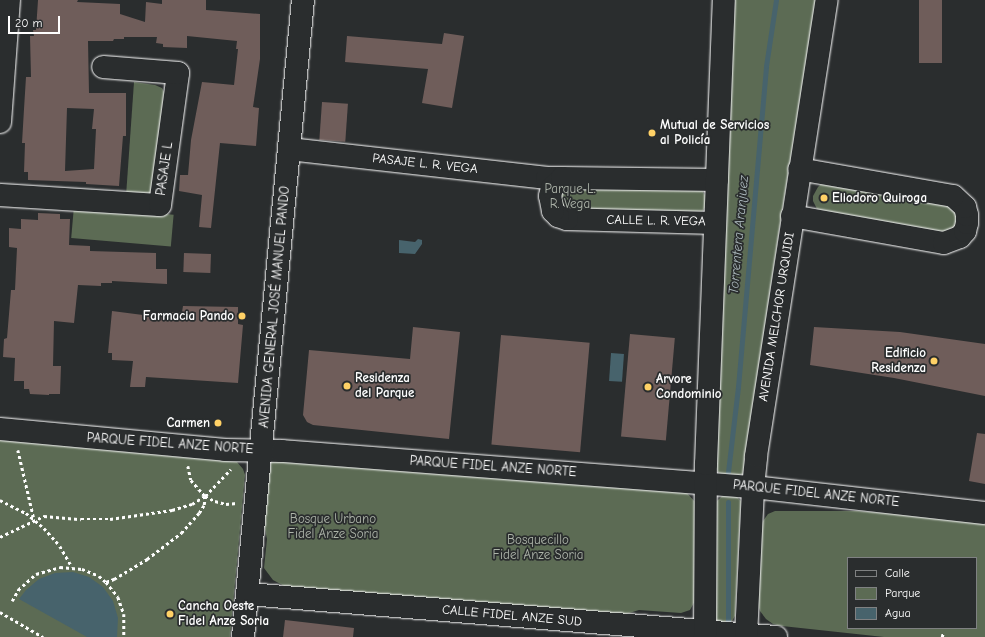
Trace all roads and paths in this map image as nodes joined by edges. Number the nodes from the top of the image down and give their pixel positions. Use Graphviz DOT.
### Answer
graph roads {
  1 [pos="9,0"];
  2 [pos="303,0"];
  3 [pos="724,0"];
  4 [pos="827,0"];
  5 [pos="2,64"];
  6 [pos="103,67"];
  7 [pos="0,122"];
  8 [pos="289,149"];
  9 [pos="799,169"];
  10 [pos="562,178"];
  11 [pos="717,180"];
  12 [pos="0,194"];
  13 [pos="792,216"];
  14 [pos="715,222"];
  15 [pos="976,224"];
  16 [pos="0,429"];
  17 [pos="18,447"];
  18 [pos="262,450"];
  19 [pos="188,464"];
  20 [pos="235,465"];
  21 [pos="706,483"];
  22 [pos="753,487"];
  23 [pos="205,496"];
  24 [pos="0,500"];
  25 [pos="238,503"];
  26 [pos="985,513"];
  27 [pos="35,520"];
  28 [pos="0,537"];
  29 [pos="72,567"];
  30 [pos="106,582"];
  31 [pos="248,594"];
  32 [pos="12,601"];
  33 [pos="0,612"];
  34 [pos="943,632"];
  35 [pos="705,634"];
  36 [pos="746,636"];
  37 [pos="43,637"];
  38 [pos="124,637"];
  39 [pos="243,637"];
  40 [pos="776,637"];
  41 [pos="942,637"];
  1 -- 5 [label="street"];
  2 -- 8 [label="street, AVENIDA GENERAL JOSÉ MANUEL PANDO"];
  3 -- 11 [label="street"];
  4 -- 9 [label="street, AVENIDA MELCHOR URQUIDI"];
  5 -- 7 [label="street"];
  6 -- 12 [label="street, PASAJE L"];
  8 -- 10 [label="street, PASAJE L. R. VEGA"];
  8 -- 18 [label="street, AVENIDA GENERAL JOSÉ MANUEL PANDO"];
  9 -- 13 [label="street, AVENIDA MELCHOR URQUIDI"];
  9 -- 15 [label="street"];
  10 -- 11 [label="street"];
  10 -- 14 [label="street, CALLE L. R. VEGA"];
  11 -- 14 [label="street"];
  13 -- 15 [label="street"];
  13 -- 22 [label="street, AVENIDA MELCHOR URQUIDI"];
  14 -- 21 [label="street"];
  16 -- 18 [label="street, PARQUE FIDEL ANZE NORTE"];
  17 -- 27 [label="path"];
  18 -- 21 [label="street, PARQUE FIDEL ANZE NORTE"];
  18 -- 31 [label="street, AVENIDA GENERAL JOSÉ MANUEL PANDO"];
  19 -- 23 [label="path"];
  20 -- 23 [label="path"];
  21 -- 22 [label="street, PARQUE FIDEL ANZE NORTE"];
  21 -- 35 [label="street"];
  22 -- 26 [label="street, PARQUE FIDEL ANZE NORTE"];
  22 -- 36 [label="street, AVENIDA MELCHOR URQUIDI"];
  23 -- 25 [label="path"];
  23 -- 27 [label="path"];
  23 -- 30 [label="path"];
  24 -- 27 [label="path"];
  27 -- 28 [label="path"];
  27 -- 29 [label="path"];
  29 -- 30 [label="path"];
  29 -- 32 [label="path"];
  30 -- 38 [label="path"];
  31 -- 35 [label="street, CALLE FIDEL ANZE SUD"];
  31 -- 39 [label="street, AVENIDA GENERAL JOSÉ MANUEL PANDO"];
  33 -- 37 [label="path"];
  34 -- 41 [label="path"];
  35 -- 36 [label="street, CALLE FIDEL ANZE SUD"];
  36 -- 40 [label="street, CALLE FIDEL ANZE SUD"];
}
